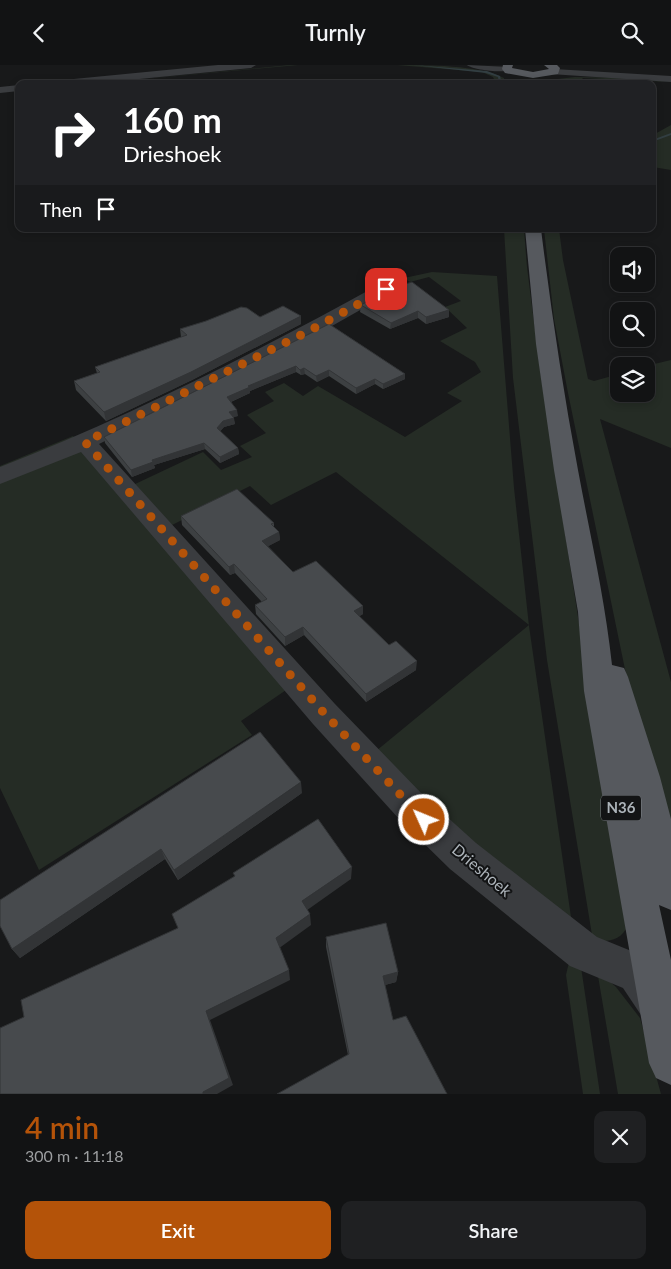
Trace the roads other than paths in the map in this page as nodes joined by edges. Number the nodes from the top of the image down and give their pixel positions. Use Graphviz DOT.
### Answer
graph roads {
  1 [pos="250,65"];
  2 [pos="472,65"];
  3 [pos="507,67"];
  4 [pos="553,68"];
  5 [pos="523,79"];
  6 [pos="671,79"];
  7 [pos="94,80"];
  8 [pos="536,80"];
  9 [pos="15,88"];
  10 [pos="0,90"];
  11 [pos="533,232"];
  12 [pos="386,289"];
  13 [pos="85,442"];
  14 [pos="0,476"];
  15 [pos="592,612"];
  16 [pos="671,891"];
  17 [pos="658,1003"];
  18 [pos="671,1063"];
  1 -- 7 [label="street"];
  2 -- 3 [label="street"];
  3 -- 5 [label="main road"];
  4 -- 6 [label="street"];
  4 -- 8 [label="main road"];
  5 -- 8 [label="main road"];
  9 -- 10 [label="street"];
  11 -- 15 [label="main road, N36"];
  12 -- 13 [label="street"];
  13 -- 14 [label="street"];
  13 -- 17 [label="street, Drieshoek"];
  15 -- 16 [label="main road, N36"];
  15 -- 17 [label="main road, N36"];
  17 -- 18 [label="main road, N36"];
}
